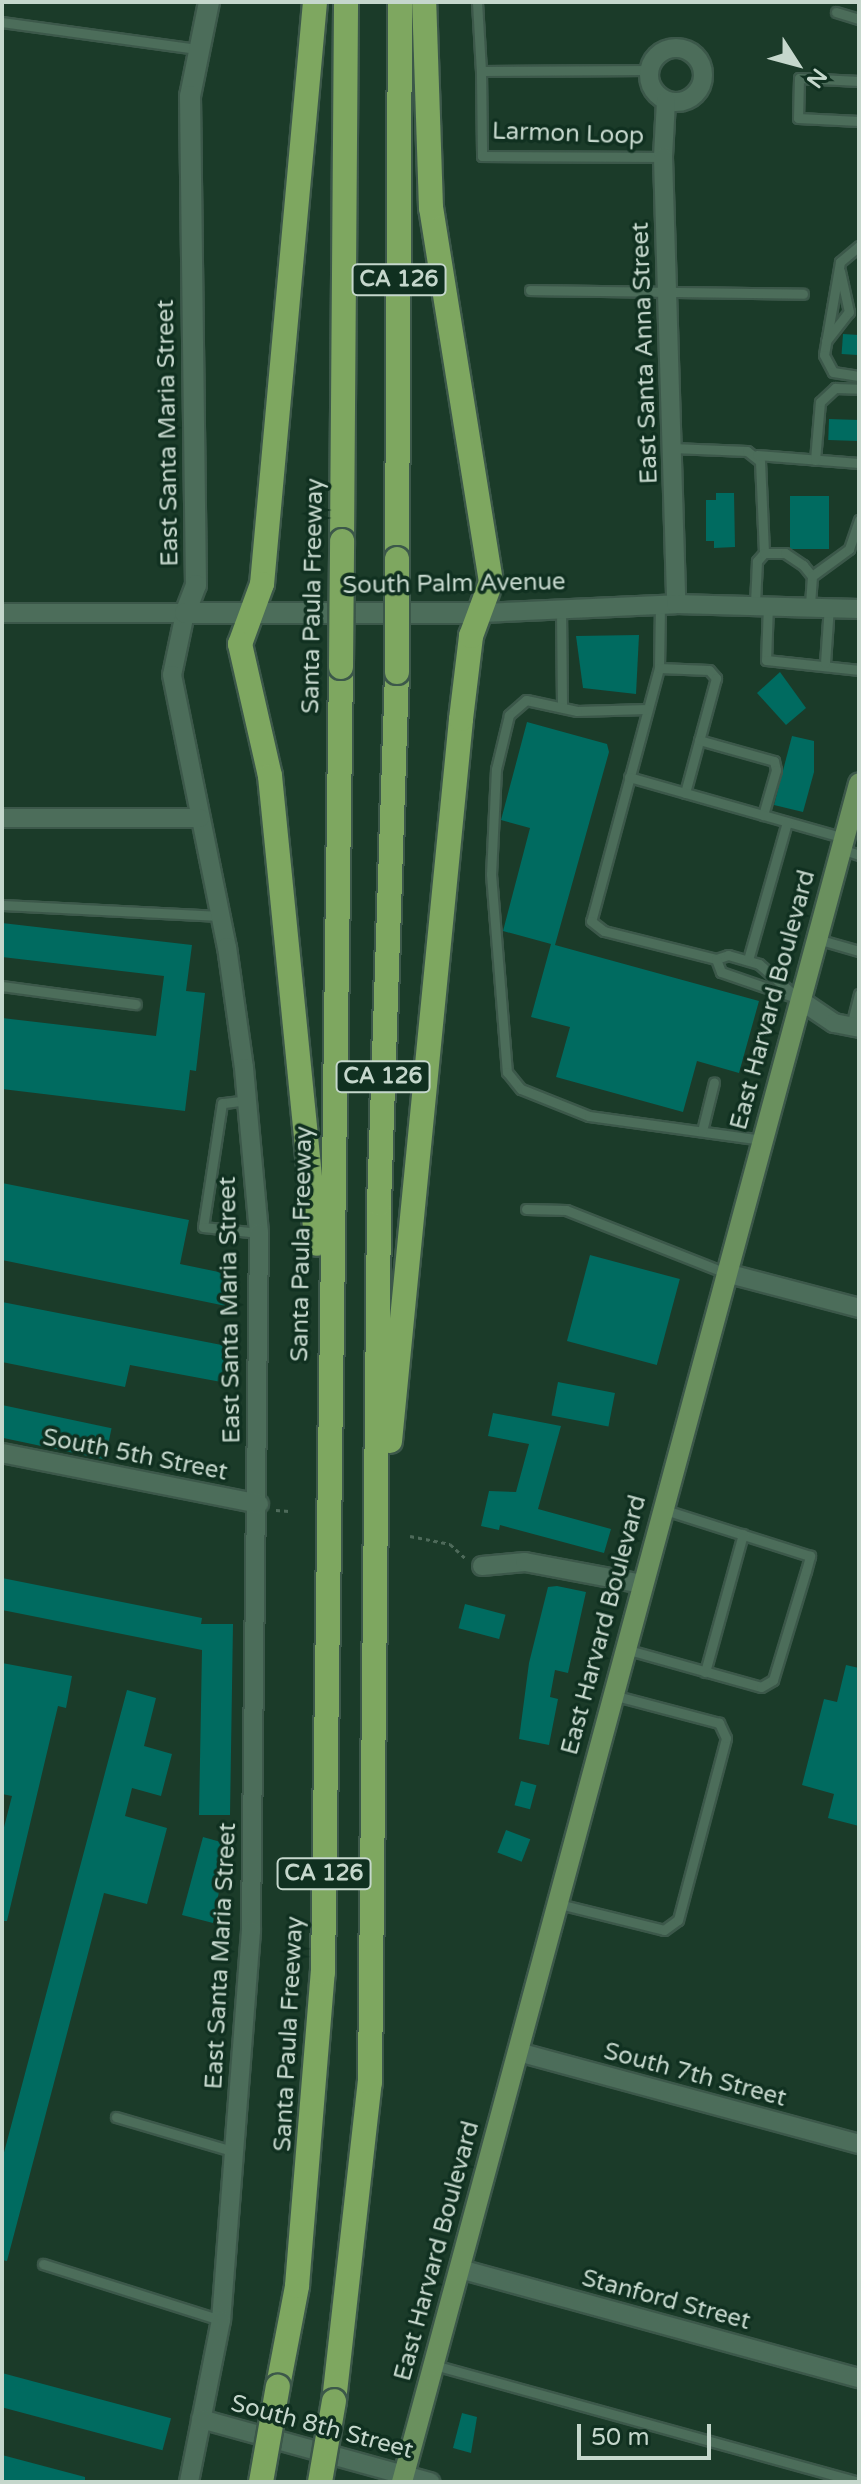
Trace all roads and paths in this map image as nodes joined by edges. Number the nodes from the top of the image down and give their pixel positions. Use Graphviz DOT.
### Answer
graph roads {
  1 [pos="209,2"];
  2 [pos="315,2"];
  3 [pos="346,2"];
  4 [pos="400,2"];
  5 [pos="424,2"];
  6 [pos="477,2"];
  7 [pos="836,12"];
  8 [pos="859,19"];
  9 [pos="2,22"];
  10 [pos="196,49"];
  11 [pos="650,70"];
  12 [pos="481,71"];
  13 [pos="859,81"];
  14 [pos="666,101"];
  15 [pos="859,121"];
  16 [pos="663,157"];
  17 [pos="859,246"];
  18 [pos="839,267"];
  19 [pos="530,290"];
  20 [pos="667,291"];
  21 [pos="803,294"];
  22 [pos="826,341"];
  23 [pos="859,376"];
  24 [pos="859,389"];
  25 [pos="672,448"];
  26 [pos="757,455"];
  27 [pos="815,460"];
  28 [pos="859,463"];
  29 [pos="859,520"];
  30 [pos="764,553"];
  31 [pos="812,576"];
  32 [pos="761,603"];
  33 [pos="668,604"];
  34 [pos="820,605"];
  35 [pos="561,609"];
  36 [pos="859,609"];
  37 [pos="253,612"];
  38 [pos="2,613"];
  39 [pos="185,613"];
  40 [pos="481,613"];
  41 [pos="825,663"];
  42 [pos="659,668"];
  43 [pos="859,670"];
  44 [pos="562,704"];
  45 [pos="647,709"];
  46 [pos="699,740"];
  47 [pos="629,777"];
  48 [pos="859,783"];
  49 [pos="685,793"];
  50 [pos="763,815"];
  51 [pos="2,818"];
  52 [pos="200,818"];
  53 [pos="787,822"];
  54 [pos="848,847"];
  55 [pos="2,905"];
  56 [pos="221,916"];
  57 [pos="817,939"];
  58 [pos="859,951"];
  59 [pos="716,959"];
  60 [pos="748,960"];
  61 [pos="2,986"];
  62 [pos="859,994"];
  63 [pos="800,1000"];
  64 [pos="136,1004"];
  65 [pos="855,1027"];
  66 [pos="714,1082"];
  67 [pos="248,1100"];
  68 [pos="702,1131"];
  69 [pos="762,1140"];
  70 [pos="526,1209"];
  71 [pos="259,1233"];
  72 [pos="726,1273"];
  73 [pos="859,1308"];
  74 [pos="327,1358"];
  75 [pos="2,1453"];
  76 [pos="379,1482"];
  77 [pos="259,1504"];
  78 [pos="662,1509"];
  79 [pos="743,1534"];
  80 [pos="410,1536"];
  81 [pos="482,1566"];
  82 [pos="643,1584"];
  83 [pos="625,1648"];
  84 [pos="705,1672"];
  85 [pos="612,1695"];
  86 [pos="556,1903"];
  87 [pos="518,2052"];
  88 [pos="116,2117"];
  89 [pos="859,2144"];
  90 [pos="236,2152"];
  91 [pos="43,2264"];
  92 [pos="460,2269"];
  93 [pos="221,2320"];
  94 [pos="433,2364"];
  95 [pos="859,2378"];
  96 [pos="201,2419"];
  97 [pos="403,2478"];
  98 [pos="189,2482"];
  99 [pos="261,2482"];
  100 [pos="320,2482"];
  101 [pos="430,2482"];
  102 [pos="859,2482"];
  1 -- 10 [label="street, East Santa Maria Street"];
  2 -- 37 [label="highway"];
  3 -- 74 [label="highway, Santa Paula Freeway / CA 126, bridge"];
  4 -- 76 [label="highway, CA 126, bridge"];
  5 -- 40 [label="highway"];
  6 -- 12 [label="lane"];
  7 -- 8 [label="lane"];
  9 -- 10 [label="lane"];
  10 -- 39 [label="street, East Santa Maria Street"];
  11 -- 12 [label="lane"];
  11 -- 14 [label="street"];
  11 -- 14 [label="street"];
  12 -- 16 [label="lane, Larmon Loop"];
  13 -- 15 [label="lane"];
  14 -- 16 [label="street, East Santa Anna Street"];
  16 -- 20 [label="street, East Santa Anna Street"];
  17 -- 18 [label="lane"];
  18 -- 22 [label="lane"];
  18 -- 22 [label="lane"];
  19 -- 20 [label="lane"];
  20 -- 21 [label="lane"];
  20 -- 25 [label="street, East Santa Anna Street"];
  22 -- 23 [label="lane"];
  24 -- 27 [label="lane"];
  25 -- 26 [label="lane"];
  25 -- 33 [label="street, East Santa Anna Street"];
  26 -- 27 [label="lane"];
  26 -- 30 [label="lane"];
  27 -- 28 [label="lane"];
  29 -- 31 [label="lane"];
  30 -- 31 [label="lane"];
  30 -- 32 [label="lane"];
  31 -- 34 [label="lane"];
  32 -- 33 [label="street, South Palm Avenue"];
  32 -- 34 [label="street, South Palm Avenue"];
  32 -- 41 [label="lane"];
  33 -- 35 [label="street, South Palm Avenue"];
  33 -- 42 [label="lane"];
  34 -- 36 [label="street, South Palm Avenue"];
  34 -- 41 [label="lane"];
  35 -- 40 [label="street, South Palm Avenue"];
  35 -- 44 [label="lane"];
  37 -- 39 [label="street, South Palm Avenue"];
  37 -- 40 [label="street, South Palm Avenue"];
  37 -- 74 [label="highway"];
  38 -- 39 [label="street, South Palm Avenue"];
  39 -- 52 [label="street, East Santa Maria Street"];
  40 -- 76 [label="highway"];
  41 -- 43 [label="lane"];
  42 -- 45 [label="lane"];
  42 -- 46 [label="lane"];
  44 -- 45 [label="lane"];
  44 -- 68 [label="lane"];
  45 -- 47 [label="lane"];
  46 -- 49 [label="lane"];
  46 -- 50 [label="lane"];
  47 -- 49 [label="lane"];
  47 -- 59 [label="lane"];
  48 -- 54 [label="main road, East Harvard Boulevard"];
  49 -- 50 [label="lane"];
  50 -- 53 [label="lane"];
  51 -- 52 [label="street"];
  52 -- 56 [label="street, East Santa Maria Street"];
  53 -- 54 [label="lane"];
  53 -- 60 [label="lane"];
  54 -- 57 [label="main road, East Harvard Boulevard"];
  55 -- 56 [label="lane"];
  56 -- 67 [label="street, East Santa Maria Street"];
  57 -- 58 [label="lane"];
  57 -- 63 [label="main road, East Harvard Boulevard"];
  59 -- 60 [label="lane"];
  59 -- 63 [label="lane"];
  60 -- 63 [label="lane"];
  61 -- 64 [label="lane"];
  62 -- 65 [label="lane"];
  63 -- 65 [label="street"];
  63 -- 69 [label="main road, East Harvard Boulevard"];
  66 -- 68 [label="lane"];
  67 -- 71 [label="street, East Santa Maria Street"];
  67 -- 71 [label="lane"];
  68 -- 69 [label="lane"];
  69 -- 72 [label="main road, East Harvard Boulevard"];
  70 -- 72 [label="lane"];
  71 -- 77 [label="street, East Santa Maria Street"];
  72 -- 73 [label="street"];
  72 -- 78 [label="main road, East Harvard Boulevard"];
  74 -- 99 [label="highway, Santa Paula Freeway / CA 126, bridge"];
  75 -- 77 [label="street, South 5th Street"];
  76 -- 100 [label="highway, CA 126, bridge"];
  77 -- 90 [label="street, East Santa Maria Street"];
  78 -- 79 [label="lane"];
  78 -- 82 [label="main road, East Harvard Boulevard"];
  79 -- 84 [label="lane"];
  79 -- 84 [label="lane"];
  80 -- 81 [label="path"];
  81 -- 82 [label="street"];
  82 -- 83 [label="main road, East Harvard Boulevard"];
  83 -- 84 [label="lane"];
  83 -- 85 [label="main road, East Harvard Boulevard"];
  85 -- 86 [label="main road, East Harvard Boulevard"];
  85 -- 86 [label="lane"];
  86 -- 87 [label="main road, East Harvard Boulevard"];
  87 -- 89 [label="street, South 7th Street"];
  87 -- 92 [label="main road, East Harvard Boulevard"];
  88 -- 90 [label="lane"];
  90 -- 93 [label="street, East Santa Maria Street"];
  91 -- 93 [label="lane"];
  92 -- 94 [label="main road, East Harvard Boulevard"];
  92 -- 95 [label="street, Stanford Street"];
  93 -- 96 [label="street, East Santa Maria Street"];
  94 -- 97 [label="main road, East Harvard Boulevard"];
  94 -- 102 [label="lane"];
  96 -- 97 [label="street, South 8th Street"];
  96 -- 98 [label="street, East Santa Maria Street"];
  97 -- 101 [label="street, South 8th Street"];
}
